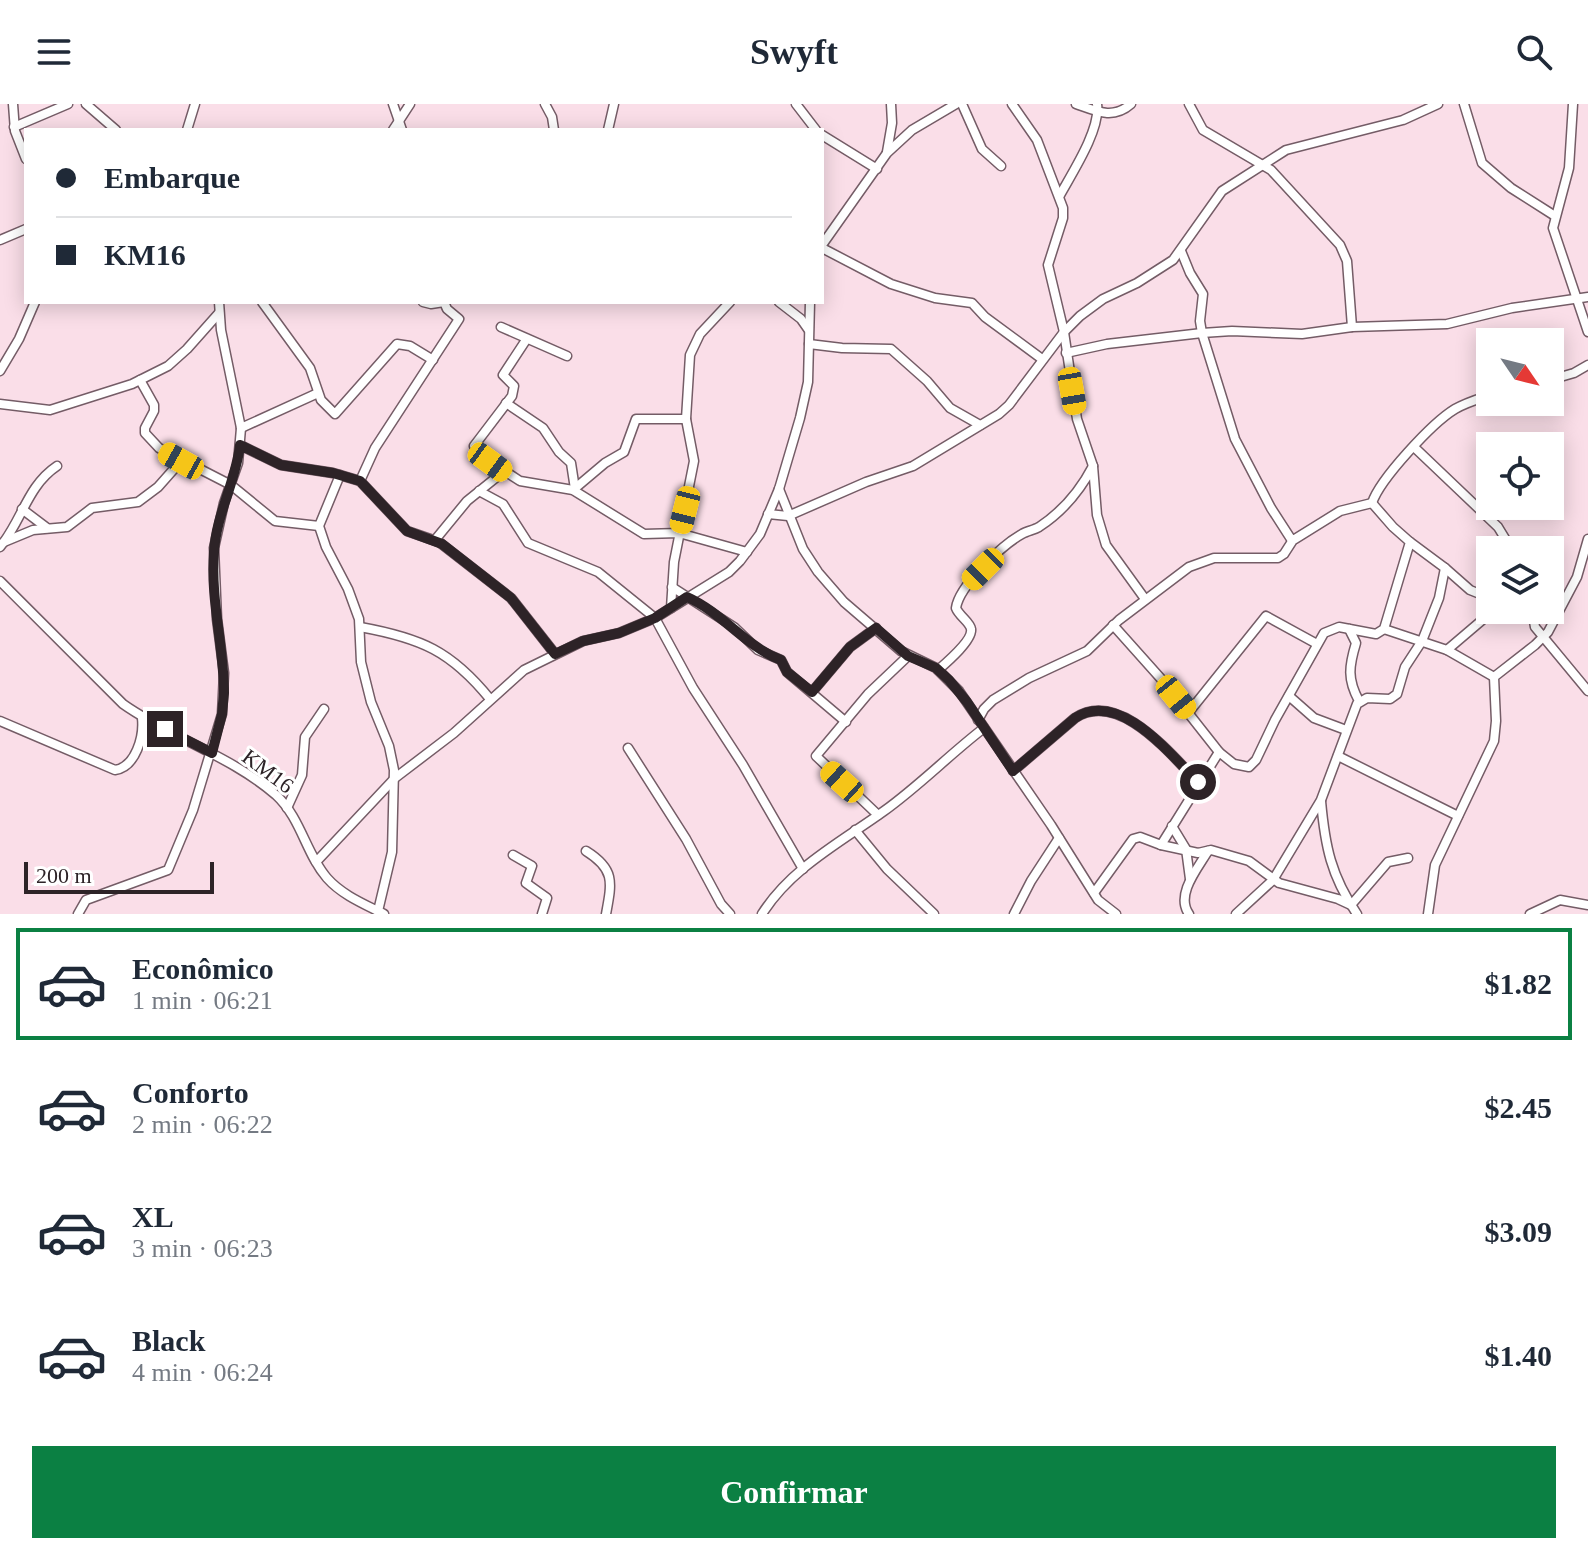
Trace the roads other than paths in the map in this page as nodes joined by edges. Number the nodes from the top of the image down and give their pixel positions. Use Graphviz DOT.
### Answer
graph roads {
  1 [pos="13,104"];
  2 [pos="68,104"];
  3 [pos="86,104"];
  4 [pos="393,104"];
  5 [pos="410,104"];
  6 [pos="545,104"];
  7 [pos="614,104"];
  8 [pos="796,104"];
  9 [pos="891,104"];
  10 [pos="959,104"];
  11 [pos="1012,104"];
  12 [pos="1076,104"];
  13 [pos="1131,104"];
  14 [pos="1189,104"];
  15 [pos="1438,104"];
  16 [pos="1464,104"];
  17 [pos="1573,104"];
  18 [pos="192,105"];
  19 [pos="1098,108"];
  20 [pos="401,120"];
  21 [pos="892,123"];
  22 [pos="14,127"];
  23 [pos="114,128"];
  24 [pos="187,128"];
  25 [pos="554,128"];
  26 [pos="608,128"];
  27 [pos="814,128"];
  28 [pos="912,130"];
  29 [pos="824,136"];
  30 [pos="887,153"];
  31 [pos="24,154"];
  32 [pos="1262,164"];
  33 [pos="1001,166"];
  34 [pos="877,169"];
  35 [pos="1060,195"];
  36 [pos="1555,216"];
  37 [pos="24,230"];
  38 [pos="0,240"];
  39 [pos="824,242"];
  40 [pos="824,246"];
  41 [pos="1181,251"];
  42 [pos="1588,297"];
  43 [pos="1577,299"];
  44 [pos="34,304"];
  45 [pos="263,304"];
  46 [pos="445,304"];
  47 [pos="728,304"];
  48 [pos="782,304"];
  49 [pos="810,304"];
  50 [pos="221,306"];
  51 [pos="211,325"];
  52 [pos="501,327"];
  53 [pos="1352,327"];
  54 [pos="808,329"];
  55 [pos="221,330"];
  56 [pos="1064,332"];
  57 [pos="1588,332"];
  58 [pos="1202,333"];
  59 [pos="526,340"];
  60 [pos="809,344"];
  61 [pos="1066,353"];
  62 [pos="567,356"];
  63 [pos="1042,359"];
  64 [pos="433,360"];
  65 [pos="1588,365"];
  66 [pos="0,371"];
  67 [pos="1584,372"];
  68 [pos="1564,377"];
  69 [pos="140,380"];
  70 [pos="318,393"];
  71 [pos="1476,401"];
  72 [pos="506,403"];
  73 [pos="0,404"];
  74 [pos="686,419"];
  75 [pos="980,425"];
  76 [pos="241,428"];
  77 [pos="240,445"];
  78 [pos="1414,447"];
  79 [pos="181,461"];
  80 [pos="57,466"];
  81 [pos="1093,466"];
  82 [pos="503,472"];
  83 [pos="340,475"];
  84 [pos="360,481"];
  85 [pos="231,485"];
  86 [pos="1082,487"];
  87 [pos="779,489"];
  88 [pos="574,490"];
  89 [pos="479,491"];
  90 [pos="1096,502"];
  91 [pos="1372,503"];
  92 [pos="22,509"];
  93 [pos="768,514"];
  94 [pos="788,516"];
  95 [pos="319,526"];
  96 [pos="47,528"];
  97 [pos="679,533"];
  98 [pos="1503,536"];
  99 [pos="1588,539"];
  100 [pos="435,540"];
  101 [pos="1293,540"];
  102 [pos="1410,542"];
  103 [pos="2,544"];
  104 [pos="747,552"];
  105 [pos="1445,568"];
  106 [pos="0,582"];
  107 [pos="672,587"];
  108 [pos="1476,592"];
  109 [pos="687,597"];
  110 [pos="1145,599"];
  111 [pos="671,608"];
  112 [pos="655,618"];
  113 [pos="1478,624"];
  114 [pos="1534,624"];
  115 [pos="1113,625"];
  116 [pos="360,627"];
  117 [pos="876,628"];
  118 [pos="1348,628"];
  119 [pos="1384,629"];
  120 [pos="1543,637"];
  121 [pos="1422,641"];
  122 [pos="1317,644"];
  123 [pos="1447,650"];
  124 [pos="555,654"];
  125 [pos="908,656"];
  126 [pos="938,670"];
  127 [pos="1494,677"];
  128 [pos="1588,691"];
  129 [pos="812,692"];
  130 [pos="1289,696"];
  131 [pos="490,699"];
  132 [pos="1359,701"];
  133 [pos="324,709"];
  134 [pos="1189,712"];
  135 [pos="142,718"];
  136 [pos="0,721"];
  137 [pos="846,722"];
  138 [pos="981,724"];
  139 [pos="1346,730"];
  140 [pos="628,748"];
  141 [pos="1219,752"];
  142 [pos="212,753"];
  143 [pos="1338,756"];
  144 [pos="1013,771"];
  145 [pos="395,778"];
  146 [pos="1198,782"];
  147 [pos="1321,800"];
  148 [pos="287,808"];
  149 [pos="878,815"];
  150 [pos="1458,816"];
  151 [pos="1172,826"];
  152 [pos="855,830"];
  153 [pos="1059,838"];
  154 [pos="1161,845"];
  155 [pos="1186,849"];
  156 [pos="1208,850"];
  157 [pos="586,851"];
  158 [pos="513,855"];
  159 [pos="1408,858"];
  160 [pos="316,862"];
  161 [pos="803,869"];
  162 [pos="1190,880"];
  163 [pos="1273,880"];
  164 [pos="1094,893"];
  165 [pos="1351,905"];
  166 [pos="1588,905"];
  167 [pos="381,912"];
  168 [pos="78,914"];
  169 [pos="542,914"];
  170 [pos="606,914"];
  171 [pos="730,914"];
  172 [pos="762,914"];
  173 [pos="934,914"];
  174 [pos="1014,914"];
  175 [pos="1116,914"];
  176 [pos="1189,914"];
  177 [pos="1236,914"];
  178 [pos="1357,914"];
  179 [pos="1428,914"];
  180 [pos="1530,914"];
  1 -- 22 [label="street"];
  2 -- 22 [label="street"];
  3 -- 23 [label="street"];
  4 -- 20 [label="street"];
  5 -- 20 [label="street"];
  6 -- 25 [label="street"];
  7 -- 26 [label="street"];
  8 -- 27 [label="street"];
  9 -- 21 [label="street"];
  10 -- 28 [label="street"];
  10 -- 33 [label="street"];
  11 -- 35 [label="street"];
  12 -- 19 [label="street"];
  13 -- 19 [label="street"];
  14 -- 32 [label="street"];
  15 -- 32 [label="street"];
  16 -- 36 [label="street"];
  17 -- 36 [label="street"];
  18 -- 24 [label="street"];
  19 -- 35 [label="street"];
  21 -- 28 [label="street"];
  21 -- 30 [label="street"];
  22 -- 31 [label="street"];
  28 -- 30 [label="street"];
  29 -- 34 [label="street"];
  30 -- 34 [label="street"];
  32 -- 41 [label="street"];
  32 -- 53 [label="street"];
  34 -- 39 [label="street"];
  35 -- 56 [label="street"];
  36 -- 43 [label="street"];
  37 -- 38 [label="street"];
  40 -- 63 [label="street"];
  41 -- 56 [label="street"];
  41 -- 58 [label="street"];
  42 -- 43 [label="street"];
  43 -- 53 [label="street"];
  43 -- 57 [label="street"];
  44 -- 66 [label="street"];
  45 -- 70 [label="street"];
  46 -- 64 [label="street"];
  47 -- 74 [label="street"];
  48 -- 54 [label="street"];
  49 -- 54 [label="street"];
  50 -- 51 [label="street"];
  50 -- 55 [label="street"];
  51 -- 55 [label="street"];
  51 -- 69 [label="street"];
  52 -- 59 [label="street"];
  53 -- 58 [label="street"];
  54 -- 60 [label="street"];
  55 -- 76 [label="street"];
  56 -- 61 [label="street"];
  56 -- 63 [label="street"];
  58 -- 61 [label="street"];
  58 -- 101 [label="street"];
  59 -- 62 [label="street"];
  59 -- 72 [label="street"];
  60 -- 75 [label="street"];
  60 -- 87 [label="street"];
  61 -- 81 [label="street"];
  63 -- 75 [label="street"];
  64 -- 70 [label="street"];
  64 -- 84 [label="street"];
  65 -- 67 [label="street"];
  67 -- 68 [label="street"];
  69 -- 73 [label="street"];
  69 -- 79 [label="street"];
  70 -- 76 [label="street"];
  71 -- 78 [label="street"];
  72 -- 82 [label="street"];
  72 -- 88 [label="street"];
  74 -- 88 [label="street"];
  74 -- 97 [label="street"];
  75 -- 94 [label="street"];
  76 -- 77 [label="street"];
  77 -- 83 [label="street"];
  77 -- 85 [label="street"];
  78 -- 91 [label="street"];
  78 -- 98 [label="street"];
  79 -- 85 [label="street"];
  79 -- 96 [label="street"];
  80 -- 92 [label="street"];
  81 -- 86 [label="street"];
  81 -- 90 [label="street"];
  82 -- 88 [label="street"];
  82 -- 89 [label="street"];
  83 -- 84 [label="street"];
  83 -- 95 [label="street"];
  84 -- 100 [label="street"];
  85 -- 95 [label="street"];
  85 -- 142 [label="street"];
  86 -- 90 [label="street"];
  86 -- 126 [label="street"];
  87 -- 93 [label="street"];
  87 -- 94 [label="street"];
  88 -- 97 [label="street"];
  89 -- 100 [label="street"];
  89 -- 112 [label="street"];
  90 -- 110 [label="street"];
  91 -- 101 [label="street"];
  91 -- 102 [label="street"];
  92 -- 96 [label="street"];
  92 -- 103 [label="street"];
  93 -- 94 [label="street"];
  93 -- 104 [label="street"];
  94 -- 117 [label="street"];
  95 -- 116 [label="street"];
  96 -- 103 [label="street"];
  97 -- 104 [label="street"];
  97 -- 107 [label="street"];
  99 -- 120 [label="street"];
  100 -- 124 [label="street"];
  101 -- 110 [label="street"];
  102 -- 105 [label="street"];
  102 -- 119 [label="street"];
  104 -- 109 [label="street"];
  105 -- 108 [label="street"];
  105 -- 121 [label="street"];
  106 -- 135 [label="street, KM16"];
  107 -- 109 [label="street"];
  107 -- 111 [label="street"];
  109 -- 111 [label="street"];
  109 -- 129 [label="street"];
  110 -- 115 [label="street"];
  111 -- 112 [label="street"];
  112 -- 124 [label="street"];
  112 -- 161 [label="street"];
  113 -- 123 [label="street"];
  114 -- 120 [label="street"];
  115 -- 134 [label="street"];
  115 -- 138 [label="street"];
  116 -- 131 [label="street"];
  116 -- 145 [label="street"];
  117 -- 125 [label="street"];
  117 -- 129 [label="street"];
  118 -- 119 [label="street"];
  118 -- 122 [label="street"];
  118 -- 132 [label="street"];
  119 -- 121 [label="street"];
  120 -- 127 [label="street"];
  120 -- 128 [label="street"];
  121 -- 123 [label="street"];
  121 -- 132 [label="street"];
  122 -- 130 [label="street"];
  122 -- 134 [label="street"];
  123 -- 127 [label="street"];
  124 -- 131 [label="street"];
  125 -- 126 [label="street"];
  125 -- 137 [label="street"];
  126 -- 138 [label="street"];
  127 -- 150 [label="street"];
  129 -- 137 [label="street"];
  130 -- 139 [label="street"];
  130 -- 141 [label="street"];
  131 -- 145 [label="street"];
  132 -- 139 [label="street"];
  133 -- 148 [label="street"];
  134 -- 141 [label="street"];
  135 -- 136 [label="street"];
  135 -- 142 [label="street, KM16"];
  137 -- 149 [label="street"];
  138 -- 144 [label="street"];
  138 -- 149 [label="street"];
  139 -- 143 [label="street"];
  140 -- 171 [label="street"];
  141 -- 146 [label="street"];
  142 -- 148 [label="street, KM16"];
  142 -- 168 [label="street"];
  143 -- 147 [label="street"];
  143 -- 150 [label="street"];
  144 -- 146 [label="street"];
  144 -- 153 [label="street"];
  145 -- 160 [label="street"];
  145 -- 167 [label="street"];
  146 -- 151 [label="street"];
  147 -- 163 [label="street"];
  147 -- 165 [label="street"];
  148 -- 160 [label="street, KM16"];
  149 -- 152 [label="street"];
  150 -- 179 [label="street"];
  151 -- 154 [label="street"];
  151 -- 155 [label="street"];
  152 -- 161 [label="street"];
  152 -- 173 [label="street"];
  153 -- 164 [label="street"];
  153 -- 174 [label="street"];
  154 -- 155 [label="street"];
  154 -- 164 [label="street"];
  155 -- 156 [label="street"];
  155 -- 162 [label="street"];
  156 -- 162 [label="street"];
  156 -- 163 [label="street"];
  157 -- 170 [label="street"];
  158 -- 169 [label="street"];
  159 -- 165 [label="street"];
  160 -- 167 [label="street, KM16"];
  161 -- 172 [label="street"];
  162 -- 176 [label="street"];
  163 -- 165 [label="street"];
  163 -- 177 [label="street"];
  164 -- 175 [label="street"];
  165 -- 178 [label="street"];
  166 -- 180 [label="street"];
}
